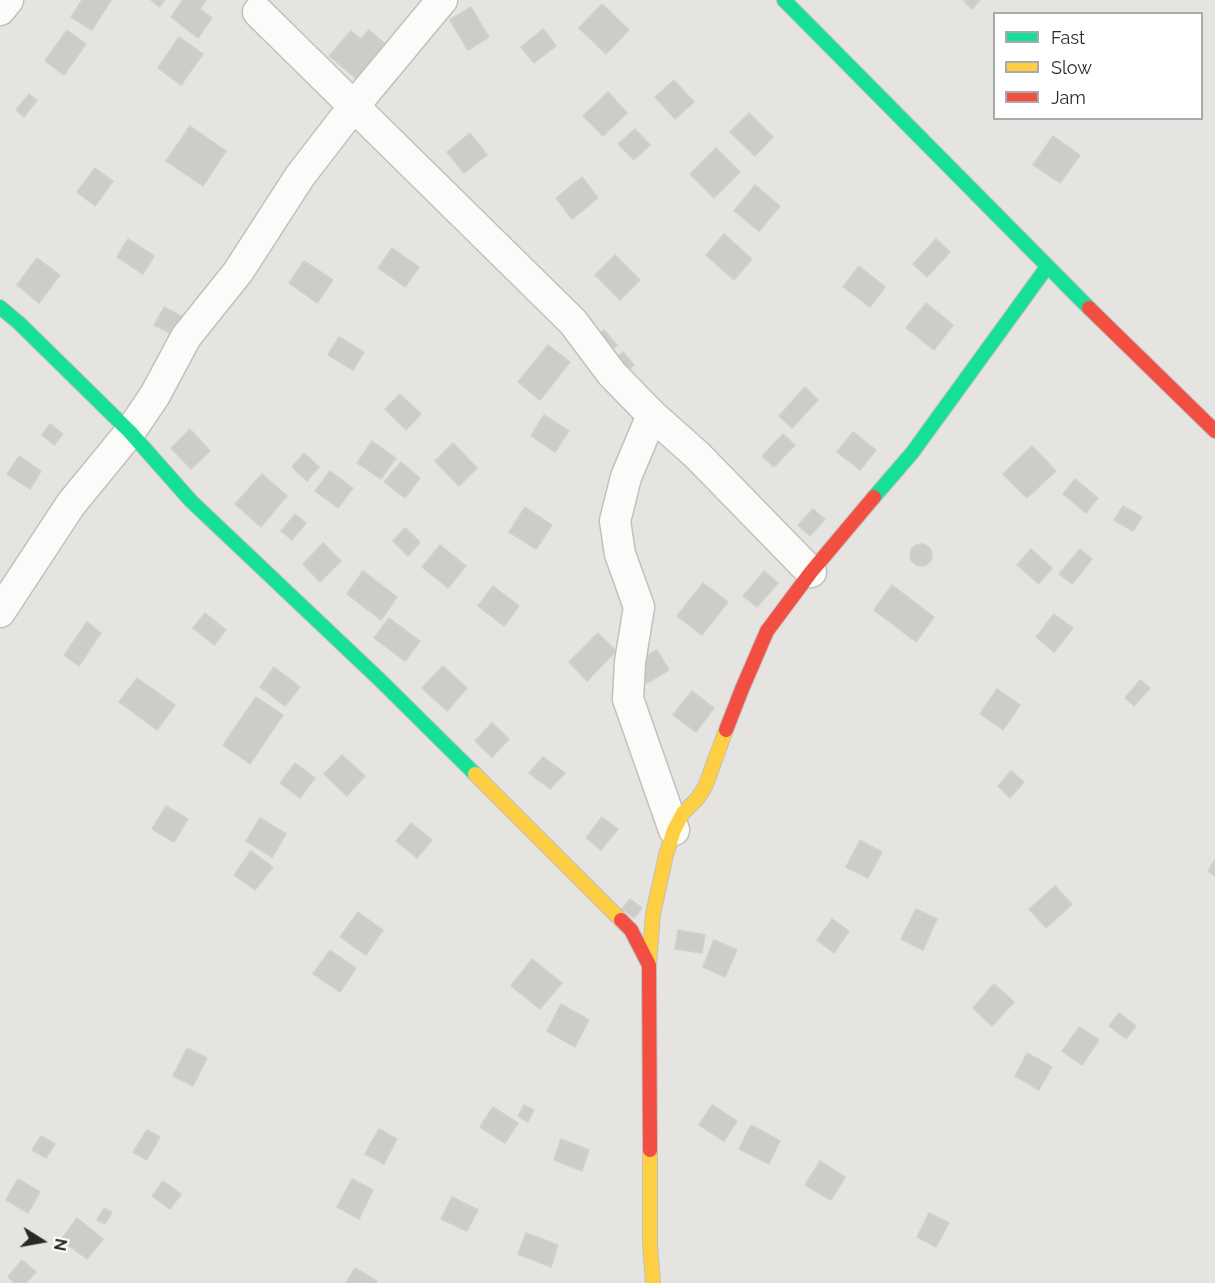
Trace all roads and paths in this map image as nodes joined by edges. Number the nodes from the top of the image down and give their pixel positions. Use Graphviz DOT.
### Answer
graph roads {
  1 [pos="8,0"];
  2 [pos="442,0"];
  3 [pos="784,0"];
  4 [pos="0,10"];
  5 [pos="258,12"];
  6 [pos="354,106"];
  7 [pos="1047,267"];
  8 [pos="0,307"];
  9 [pos="652,414"];
  10 [pos="1215,431"];
  11 [pos="130,432"];
  12 [pos="811,572"];
  13 [pos="0,612"];
  14 [pos="674,830"];
  15 [pos="649,965"];
  16 [pos="653,1283"];
  1 -- 4 [label="street"];
  2 -- 6 [label="street"];
  3 -- 7 [label="street"];
  5 -- 6 [label="street"];
  6 -- 9 [label="street"];
  6 -- 11 [label="street"];
  7 -- 10 [label="street"];
  7 -- 12 [label="street"];
  8 -- 11 [label="street"];
  9 -- 12 [label="street"];
  9 -- 14 [label="street"];
  11 -- 13 [label="street"];
  11 -- 15 [label="street"];
  12 -- 14 [label="street"];
  14 -- 15 [label="street"];
  15 -- 16 [label="street"];
}
